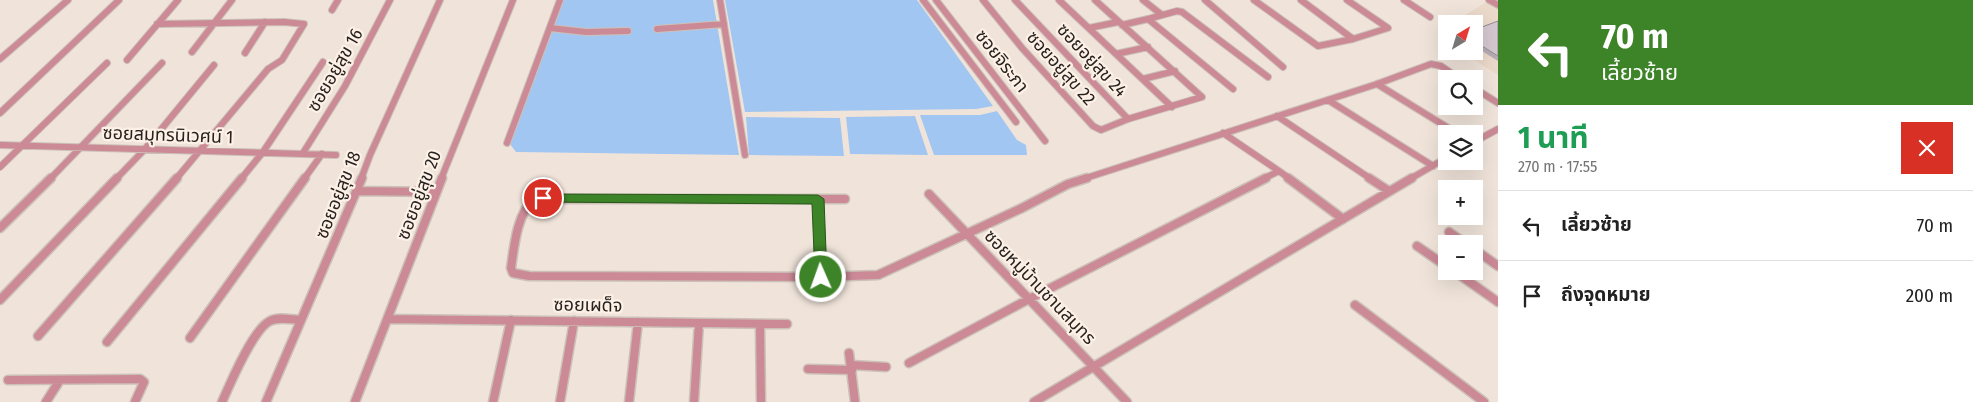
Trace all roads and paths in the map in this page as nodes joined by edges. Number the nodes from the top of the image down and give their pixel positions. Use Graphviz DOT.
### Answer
graph roads {
  1 [pos="68,0"];
  2 [pos="119,0"];
  3 [pos="178,0"];
  4 [pos="232,0"];
  5 [pos="338,0"];
  6 [pos="390,0"];
  7 [pos="440,0"];
  8 [pos="513,0"];
  9 [pos="560,0"];
  10 [pos="720,0"];
  11 [pos="924,0"];
  12 [pos="936,0"];
  13 [pos="983,0"];
  14 [pos="1015,0"];
  15 [pos="1060,0"];
  16 [pos="1095,0"];
  17 [pos="1143,0"];
  18 [pos="1205,0"];
  19 [pos="1254,0"];
  20 [pos="1301,0"];
  21 [pos="1347,0"];
  22 [pos="1404,0"];
  23 [pos="1489,0"];
  24 [pos="1498,5"];
  25 [pos="332,10"];
  26 [pos="1162,15"];
  27 [pos="1430,17"];
  28 [pos="1148,19"];
  29 [pos="265,22"];
  30 [pos="215,23"];
  31 [pos="1120,23"];
  32 [pos="157,24"];
  33 [pos="724,24"];
  34 [pos="550,28"];
  35 [pos="1089,28"];
  36 [pos="657,29"];
  37 [pos="628,31"];
  38 [pos="1354,39"];
  39 [pos="1148,47"];
  40 [pos="192,52"];
  41 [pos="245,52"];
  42 [pos="1116,54"];
  43 [pos="0,59"];
  44 [pos="127,60"];
  45 [pos="323,62"];
  46 [pos="107,63"];
  47 [pos="162,63"];
  48 [pos="214,65"];
  49 [pos="1283,67"];
  50 [pos="1446,70"];
  51 [pos="1175,71"];
  52 [pos="1268,77"];
  53 [pos="1143,80"];
  54 [pos="1376,84"];
  55 [pos="1233,89"];
  56 [pos="1483,94"];
  57 [pos="1328,100"];
  58 [pos="1498,103"];
  59 [pos="1172,107"];
  60 [pos="0,113"];
  61 [pos="1277,116"];
  62 [pos="1128,119"];
  63 [pos="1016,122"];
  64 [pos="1443,125"];
  65 [pos="1498,129"];
  66 [pos="1223,133"];
  67 [pos="1483,137"];
  68 [pos="1045,141"];
  69 [pos="507,143"];
  70 [pos="0,145"];
  71 [pos="24,146"];
  72 [pos="83,147"];
  73 [pos="145,149"];
  74 [pos="202,150"];
  75 [pos="263,152"];
  76 [pos="303,153"];
  77 [pos="322,154"];
  78 [pos="336,154"];
  79 [pos="745,155"];
  80 [pos="1438,163"];
  81 [pos="1433,166"];
  82 [pos="0,167"];
  83 [pos="1279,172"];
  84 [pos="357,191"];
  85 [pos="1389,191"];
  86 [pos="436,192"];
  87 [pos="929,194"];
  88 [pos="818,199"];
  89 [pos="845,200"];
  90 [pos="1343,219"];
  91 [pos="0,228"];
  92 [pos="1449,232"];
  93 [pos="966,233"];
  94 [pos="1453,235"];
  95 [pos="1417,246"];
  96 [pos="1483,255"];
  97 [pos="1438,260"];
  98 [pos="1498,266"];
  99 [pos="821,277"];
  100 [pos="1467,280"];
  101 [pos="1029,299"];
  102 [pos="0,300"];
  103 [pos="1498,302"];
  104 [pos="1355,305"];
  105 [pos="388,319"];
  106 [pos="301,320"];
  107 [pos="511,320"];
  108 [pos="574,321"];
  109 [pos="638,322"];
  110 [pos="699,323"];
  111 [pos="760,324"];
  112 [pos="788,324"];
  113 [pos="38,336"];
  114 [pos="190,338"];
  115 [pos="108,342"];
  116 [pos="849,353"];
  117 [pos="909,363"];
  118 [pos="886,367"];
  119 [pos="1094,367"];
  120 [pos="851,368"];
  121 [pos="808,369"];
  122 [pos="8,380"];
  123 [pos="60,380"];
  124 [pos="46,402"];
  125 [pos="135,402"];
  126 [pos="222,402"];
  127 [pos="266,402"];
  128 [pos="355,402"];
  129 [pos="493,402"];
  130 [pos="560,402"];
  131 [pos="629,402"];
  132 [pos="694,402"];
  133 [pos="761,402"];
  134 [pos="855,402"];
  135 [pos="1034,402"];
  136 [pos="1127,402"];
  137 [pos="1484,402"];
  1 -- 43 [label="street"];
  2 -- 60 [label="street"];
  3 -- 32 [label="street"];
  4 -- 30 [label="street"];
  5 -- 25 [label="street"];
  6 -- 76 [label="street, ซอยอยู่สุข 16"];
  7 -- 84 [label="street, ซอยอยู่สุข 18"];
  8 -- 86 [label="street, ซอยอยู่สุข 20"];
  9 -- 34 [label="street"];
  10 -- 33 [label="street"];
  11 -- 63 [label="street"];
  12 -- 68 [label="street, ซอยจิระภา"];
  13 -- 62 [label="street, ซอยอยู่สุข 22"];
  14 -- 62 [label="street, ซอยอยู่สุข 24"];
  15 -- 35 [label="street"];
  16 -- 31 [label="street"];
  17 -- 26 [label="street"];
  18 -- 49 [label="street"];
  19 -- 38 [label="street"];
  20 -- 38 [label="street"];
  21 -- 38 [label="street"];
  22 -- 27 [label="street"];
  23 -- 24 [label="street"];
  26 -- 28 [label="street"];
  26 -- 52 [label="street"];
  28 -- 31 [label="street"];
  28 -- 55 [label="street"];
  29 -- 30 [label="street"];
  29 -- 41 [label="street"];
  29 -- 74 [label="street"];
  30 -- 32 [label="street"];
  30 -- 40 [label="street"];
  31 -- 35 [label="street"];
  31 -- 39 [label="street"];
  32 -- 44 [label="street"];
  33 -- 36 [label="street"];
  33 -- 79 [label="street"];
  34 -- 37 [label="street"];
  34 -- 69 [label="street"];
  35 -- 42 [label="street"];
  39 -- 42 [label="street"];
  39 -- 51 [label="street"];
  42 -- 53 [label="street"];
  45 -- 75 [label="street"];
  46 -- 71 [label="street"];
  47 -- 72 [label="street"];
  48 -- 73 [label="street"];
  50 -- 54 [label="street"];
  51 -- 53 [label="street"];
  51 -- 59 [label="street, ซอยอยู่สุข 22"];
  53 -- 59 [label="street"];
  54 -- 57 [label="street"];
  54 -- 64 [label="street"];
  56 -- 58 [label="street"];
  57 -- 61 [label="street"];
  57 -- 81 [label="street"];
  59 -- 62 [label="street, ซอยอยู่สุข 22"];
  61 -- 66 [label="street"];
  61 -- 85 [label="street"];
  65 -- 67 [label="street"];
  66 -- 83 [label="street"];
  66 -- 93 [label="street"];
  70 -- 71 [label="street, ซอยสมุทรนิเวศน์ 1"];
  71 -- 72 [label="street, ซอยสมุทรนิเวศน์ 1"];
  71 -- 82 [label="street"];
  72 -- 73 [label="street, ซอยสมุทรนิเวศน์ 1"];
  72 -- 91 [label="street"];
  73 -- 74 [label="street, ซอยสมุทรนิเวศน์ 1"];
  73 -- 102 [label="street"];
  74 -- 75 [label="street, ซอยสมุทรนิเวศน์ 1"];
  74 -- 113 [label="street"];
  75 -- 76 [label="street, ซอยสมุทรนิเวศน์ 1"];
  75 -- 115 [label="street"];
  76 -- 77 [label="street, ซอยสมุทรนิเวศน์ 1"];
  77 -- 78 [label="street, ซอยสมุทรนิเวศน์ 1"];
  77 -- 114 [label="street"];
  80 -- 81 [label="street"];
  81 -- 85 [label="street"];
  83 -- 90 [label="street"];
  83 -- 101 [label="street"];
  84 -- 86 [label="street"];
  84 -- 106 [label="street, ซอยอยู่สุข 18"];
  85 -- 90 [label="street"];
  86 -- 105 [label="street, ซอยอยู่สุข 20"];
  87 -- 93 [label="street, ซอยหมู่บ้านชานสมุทร"];
  88 -- 89 [label="street"];
  88 -- 99 [label="street"];
  88 -- 99 [label="street"];
  90 -- 119 [label="street"];
  92 -- 94 [label="street"];
  93 -- 99 [label="street"];
  93 -- 101 [label="street, ซอยหมู่บ้านชานสมุทร"];
  95 -- 97 [label="street"];
  96 -- 98 [label="street"];
  100 -- 103 [label="street"];
  101 -- 117 [label="street"];
  101 -- 119 [label="street, ซอยหมู่บ้านชานสมุทร"];
  104 -- 137 [label="street"];
  105 -- 107 [label="street, ซอยเผด็จ"];
  105 -- 128 [label="street, ซอยอยู่สุข 20"];
  106 -- 126 [label="street"];
  106 -- 127 [label="street, ซอยอยู่สุข 18"];
  107 -- 108 [label="street, ซอยเผด็จ"];
  107 -- 129 [label="street"];
  108 -- 109 [label="street, ซอยเผด็จ"];
  108 -- 130 [label="street"];
  109 -- 110 [label="street, ซอยเผด็จ"];
  109 -- 131 [label="street"];
  110 -- 111 [label="street, ซอยเผด็จ"];
  110 -- 132 [label="street"];
  111 -- 112 [label="street, ซอยเผด็จ"];
  111 -- 133 [label="street"];
  116 -- 120 [label="street"];
  118 -- 120 [label="street"];
  119 -- 135 [label="street"];
  119 -- 136 [label="street, ซอยหมู่บ้านชานสมุทร"];
  120 -- 121 [label="street"];
  120 -- 134 [label="street"];
  122 -- 123 [label="street"];
  123 -- 124 [label="street"];
  123 -- 125 [label="street"];
}
